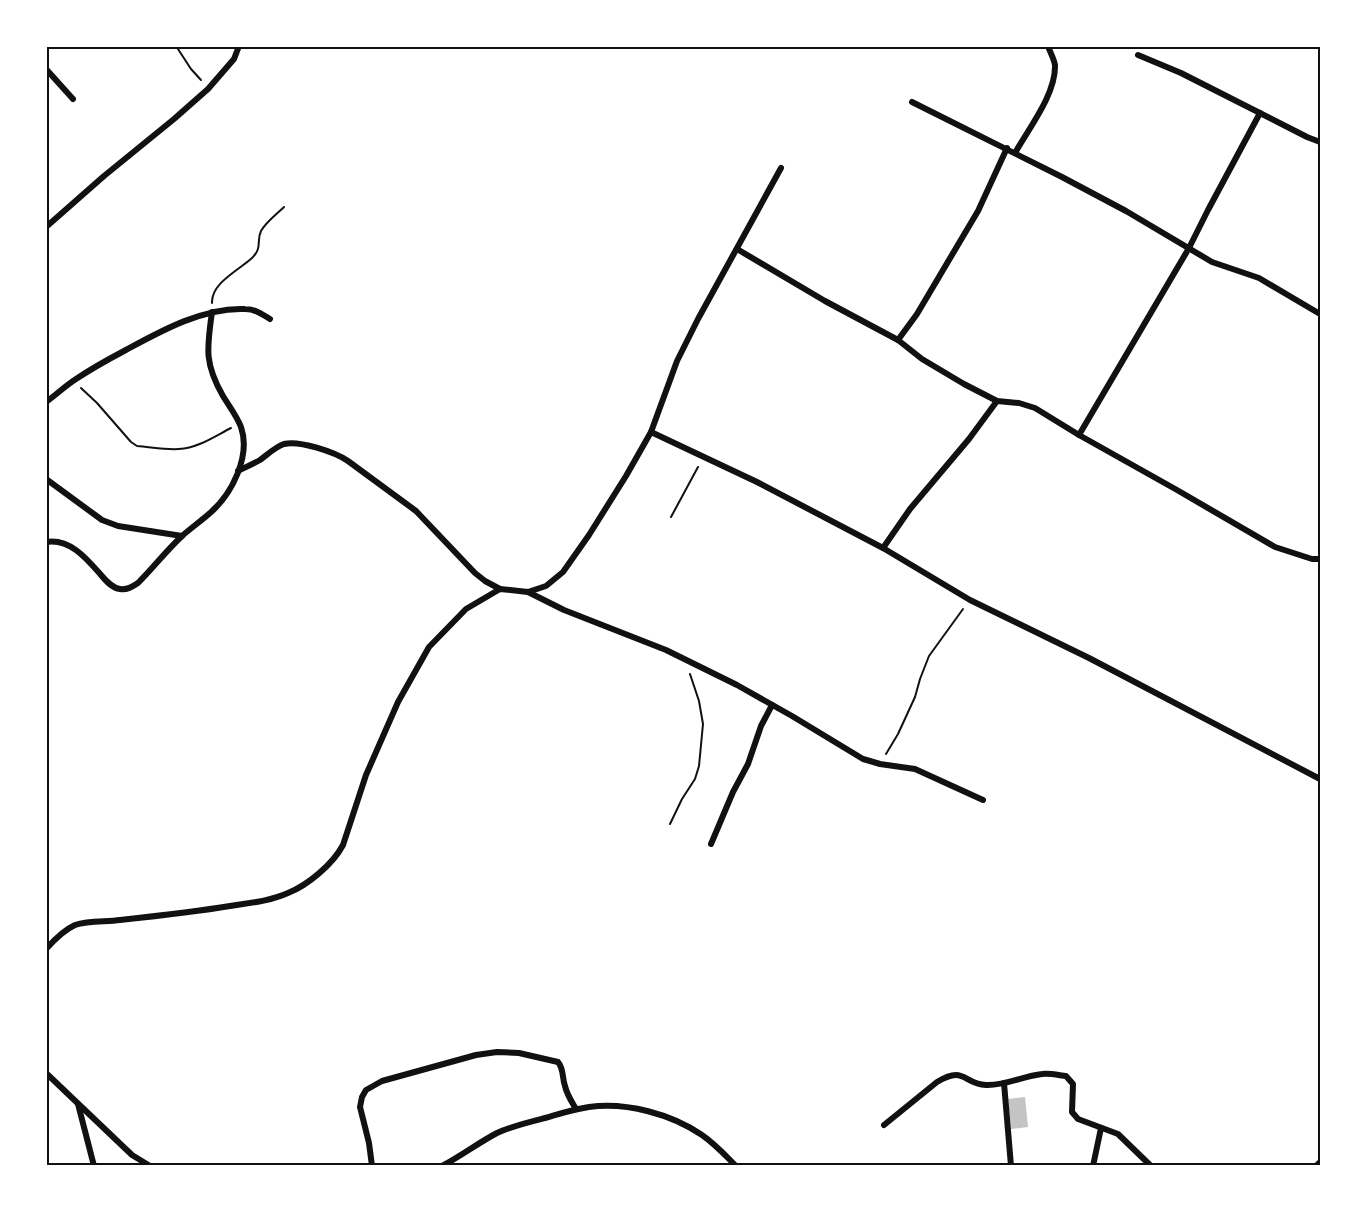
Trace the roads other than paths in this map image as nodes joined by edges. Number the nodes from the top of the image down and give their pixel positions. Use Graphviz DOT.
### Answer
graph roads {
  1 [pos="239,46"];
  2 [pos="1048,46"];
  3 [pos="1138,55"];
  4 [pos="46,69"];
  5 [pos="73,99"];
  6 [pos="912,102"];
  7 [pos="1260,113"];
  8 [pos="1320,142"];
  9 [pos="1007,148"];
  10 [pos="1015,153"];
  11 [pos="781,168"];
  12 [pos="46,227"];
  13 [pos="1189,248"];
  14 [pos="737,249"];
  15 [pos="212,312"];
  16 [pos="1320,314"];
  17 [pos="270,319"];
  18 [pos="898,340"];
  19 [pos="997,401"];
  20 [pos="46,402"];
  21 [pos="651,432"];
  22 [pos="1078,435"];
  23 [pos="238,471"];
  24 [pos="46,479"];
  25 [pos="182,536"];
  26 [pos="46,542"];
  27 [pos="883,548"];
  28 [pos="1320,558"];
  29 [pos="500,589"];
  30 [pos="528,592"];
  31 [pos="772,705"];
  32 [pos="1320,778"];
  33 [pos="983,800"];
  34 [pos="711,844"];
  35 [pos="46,949"];
  36 [pos="46,1074"];
  37 [pos="1004,1083"];
  38 [pos="77,1103"];
  39 [pos="576,1109"];
  40 [pos="884,1125"];
  41 [pos="1101,1128"];
  42 [pos="1320,1162"];
  43 [pos="94,1166"];
  44 [pos="150,1166"];
  45 [pos="372,1166"];
  46 [pos="442,1166"];
  47 [pos="736,1166"];
  48 [pos="1011,1166"];
  49 [pos="1094,1166"];
  50 [pos="1151,1166"];
  51 [pos="1316,1166"];
  1 -- 12 [label="street"];
  2 -- 10 [label="street"];
  3 -- 7 [label="street"];
  4 -- 5 [label="street"];
  6 -- 9 [label="street"];
  7 -- 8 [label="street"];
  7 -- 13 [label="street"];
  9 -- 10 [label="street"];
  9 -- 18 [label="street"];
  10 -- 13 [label="street"];
  11 -- 14 [label="street"];
  13 -- 16 [label="street"];
  13 -- 22 [label="street"];
  14 -- 18 [label="street"];
  14 -- 21 [label="street"];
  15 -- 17 [label="street"];
  15 -- 20 [label="street"];
  15 -- 23 [label="street"];
  18 -- 19 [label="street"];
  19 -- 22 [label="street"];
  19 -- 27 [label="street"];
  21 -- 27 [label="street"];
  21 -- 30 [label="street"];
  22 -- 28 [label="street"];
  23 -- 25 [label="street"];
  23 -- 29 [label="street"];
  24 -- 25 [label="street"];
  25 -- 26 [label="street"];
  27 -- 32 [label="street"];
  29 -- 30 [label="street"];
  29 -- 35 [label="street"];
  30 -- 31 [label="street"];
  31 -- 33 [label="street"];
  31 -- 34 [label="street"];
  36 -- 38 [label="street"];
  37 -- 40 [label="street"];
  37 -- 41 [label="street"];
  37 -- 48 [label="street"];
  38 -- 43 [label="street"];
  38 -- 44 [label="street"];
  39 -- 45 [label="street"];
  39 -- 46 [label="street"];
  39 -- 47 [label="street"];
  41 -- 49 [label="street"];
  41 -- 50 [label="street"];
  42 -- 51 [label="street"];
}
